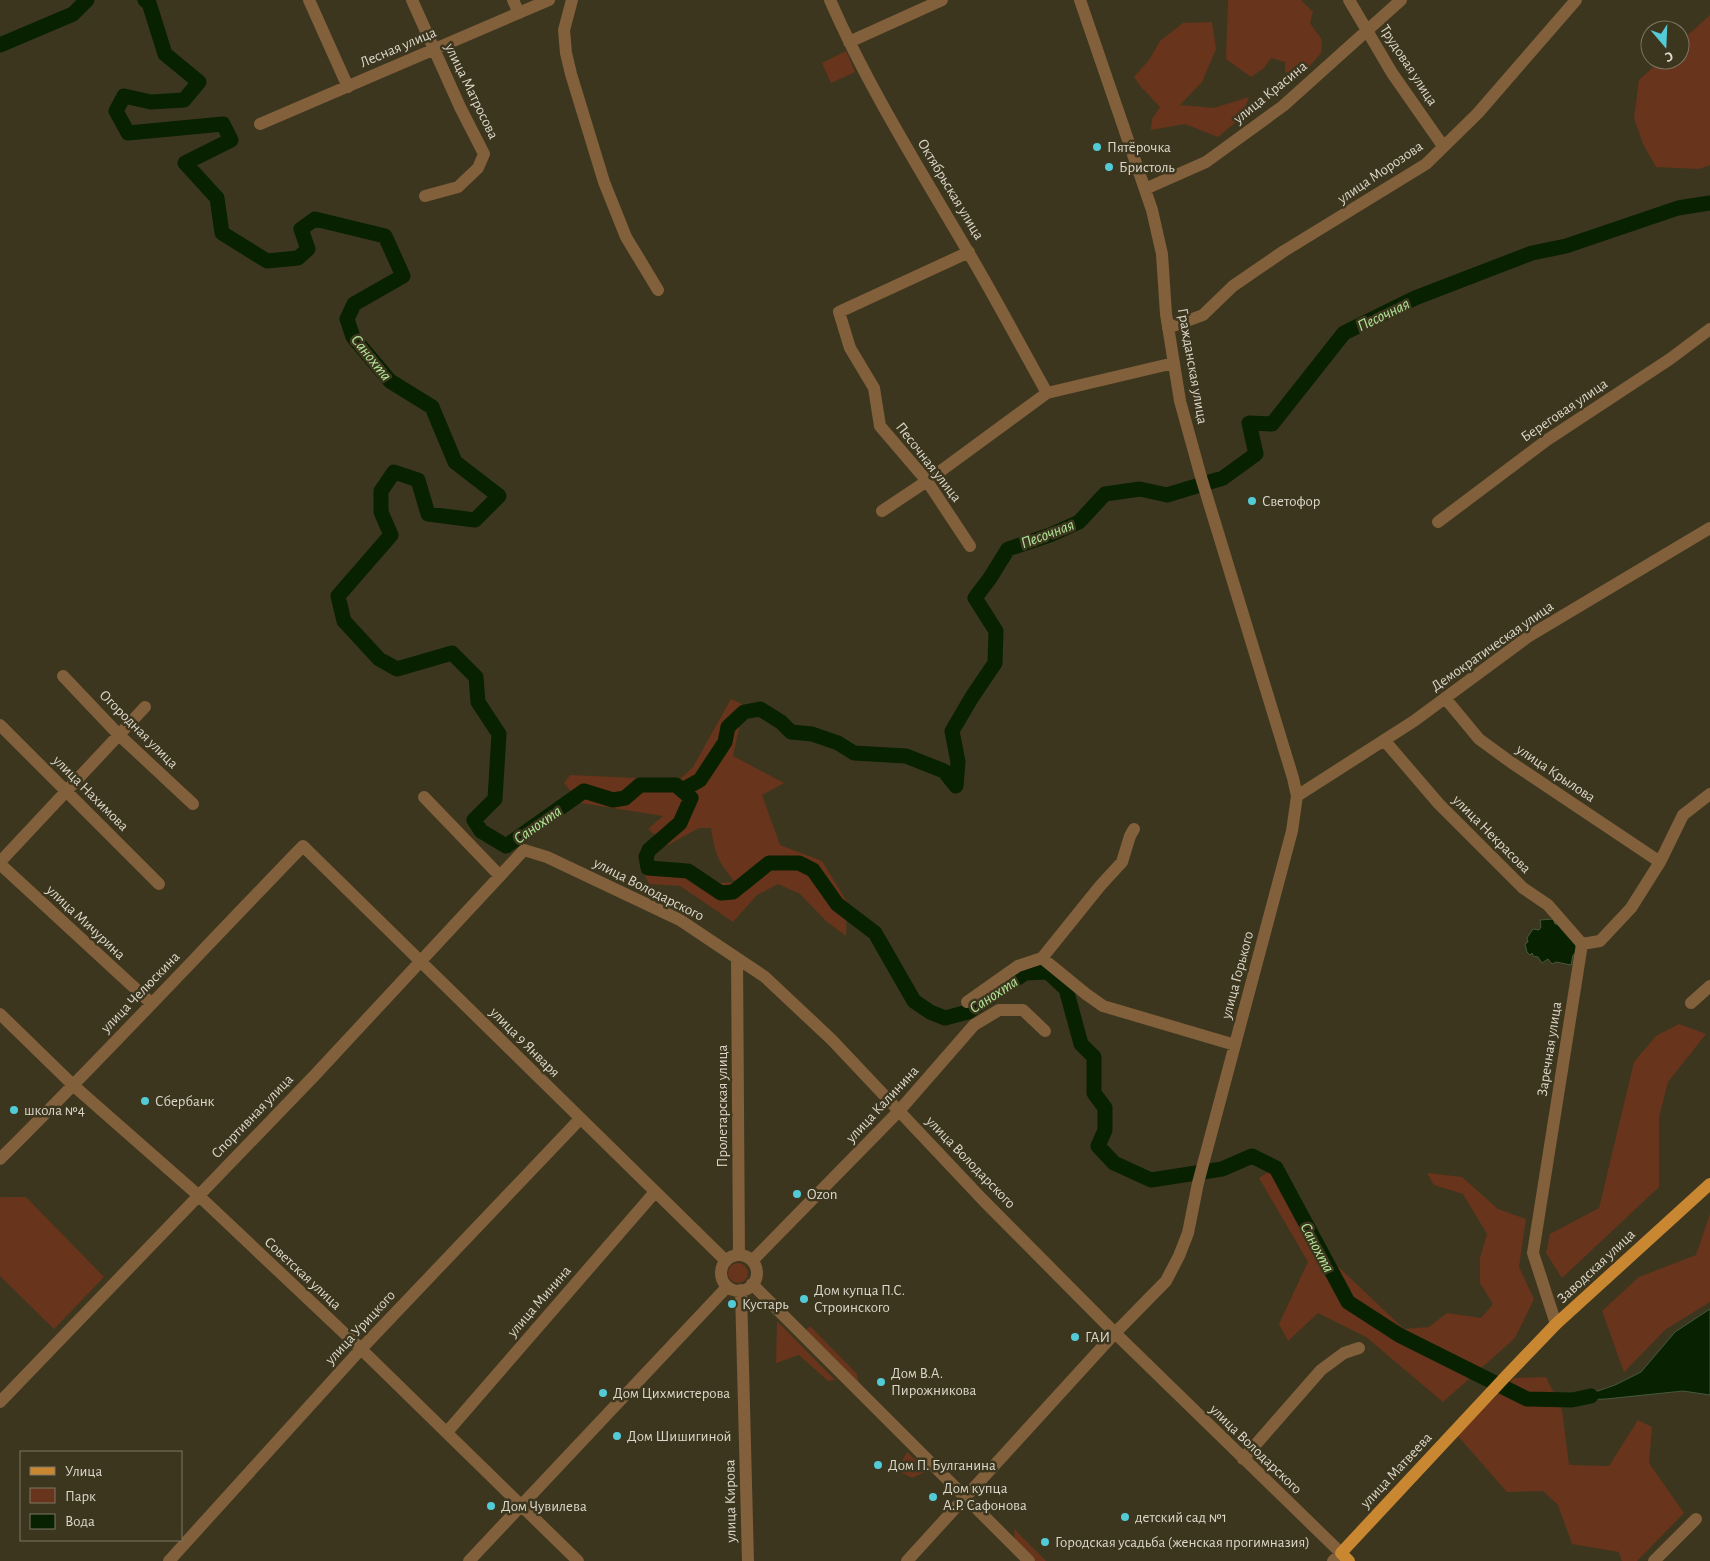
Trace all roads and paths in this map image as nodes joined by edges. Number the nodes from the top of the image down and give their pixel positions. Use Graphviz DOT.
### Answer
graph roads {
  1 [pos="309,0"];
  2 [pos="412,0"];
  3 [pos="513,0"];
  4 [pos="549,0"];
  5 [pos="572,0"];
  6 [pos="830,0"];
  7 [pos="942,0"];
  8 [pos="1080,0"];
  9 [pos="1349,0"];
  10 [pos="1400,0"];
  11 [pos="1576,0"];
  12 [pos="519,13"];
  13 [pos="1367,30"];
  14 [pos="849,42"];
  15 [pos="434,50"];
  16 [pos="348,87"];
  17 [pos="260,124"];
  18 [pos="1443,146"];
  19 [pos="1145,189"];
  20 [pos="425,196"];
  21 [pos="969,252"];
  22 [pos="658,290"];
  23 [pos="1168,328"];
  24 [pos="1710,329"];
  25 [pos="1174,364"];
  26 [pos="1047,393"];
  27 [pos="927,481"];
  28 [pos="882,511"];
  29 [pos="1438,522"];
  30 [pos="1710,528"];
  31 [pos="970,546"];
  32 [pos="64,676"];
  33 [pos="1445,698"];
  34 [pos="145,706"];
  35 [pos="0,725"];
  36 [pos="119,735"];
  37 [pos="1384,740"];
  38 [pos="66,791"];
  39 [pos="1710,794"];
  40 [pos="1297,796"];
  41 [pos="424,797"];
  42 [pos="193,804"];
  43 [pos="1134,829"];
  44 [pos="303,846"];
  45 [pos="524,850"];
  46 [pos="1660,862"];
  47 [pos="0,863"];
  48 [pos="500,876"];
  49 [pos="159,884"];
  50 [pos="1582,944"];
  51 [pos="738,958"];
  52 [pos="1042,958"];
  53 [pos="421,961"];
  54 [pos="1710,986"];
  55 [pos="967,1002"];
  56 [pos="1691,1003"];
  57 [pos="150,1004"];
  58 [pos="0,1014"];
  59 [pos="1045,1031"];
  60 [pos="1235,1045"];
  61 [pos="74,1086"];
  62 [pos="899,1111"];
  63 [pos="580,1119"];
  64 [pos="0,1159"];
  65 [pos="1710,1184"];
  66 [pos="655,1192"];
  67 [pos="198,1195"];
  68 [pos="739,1255"];
  69 [pos="726,1261"];
  70 [pos="752,1261"];
  71 [pos="752,1284"];
  72 [pos="728,1287"];
  73 [pos="741,1290"];
  74 [pos="1556,1324"];
  75 [pos="1115,1333"];
  76 [pos="1359,1348"];
  77 [pos="361,1349"];
  78 [pos="1482,1401"];
  79 [pos="0,1402"];
  80 [pos="447,1432"];
  81 [pos="1243,1459"];
  82 [pos="966,1498"];
  83 [pos="521,1506"];
  84 [pos="1696,1519"];
  85 [pos="1341,1558"];
  86 [pos="169,1561"];
  87 [pos="469,1561"];
  88 [pos="578,1561"];
  89 [pos="748,1561"];
  90 [pos="907,1561"];
  91 [pos="1029,1561"];
  92 [pos="1654,1561"];
  1 -- 16 [label="street"];
  2 -- 15 [label="street, улица Матросова"];
  3 -- 12 [label="street"];
  4 -- 12 [label="street, Лесная улица"];
  5 -- 22 [label="street"];
  6 -- 14 [label="street, Октябрьская улица"];
  7 -- 14 [label="street"];
  8 -- 19 [label="street, Гражданская улица"];
  9 -- 13 [label="street, Трудовая улица"];
  10 -- 13 [label="street, улица Красина"];
  11 -- 18 [label="street, улица Морозова"];
  12 -- 15 [label="street, Лесная улица"];
  13 -- 18 [label="street, Трудовая улица"];
  13 -- 19 [label="street, улица Красина"];
  14 -- 21 [label="street, Октябрьская улица"];
  15 -- 16 [label="street, Лесная улица"];
  15 -- 20 [label="street, улица Матросова"];
  16 -- 17 [label="street, Лесная улица"];
  18 -- 23 [label="street, улица Морозова"];
  19 -- 23 [label="street, Гражданская улица"];
  21 -- 26 [label="street, Октябрьская улица"];
  21 -- 27 [label="street, Песочная улица"];
  23 -- 25 [label="street, Гражданская улица"];
  24 -- 29 [label="street, Береговая улица"];
  25 -- 26 [label="street"];
  25 -- 40 [label="street, Гражданская улица"];
  26 -- 27 [label="street"];
  27 -- 28 [label="street"];
  27 -- 31 [label="street, Песочная улица"];
  30 -- 33 [label="street, Демократическая улица"];
  32 -- 36 [label="street, Огородная улица"];
  33 -- 37 [label="street, Демократическая улица"];
  33 -- 46 [label="street, улица Крылова"];
  34 -- 36 [label="street"];
  35 -- 38 [label="street, улица Нахимова"];
  36 -- 38 [label="street"];
  36 -- 42 [label="street, Огородная улица"];
  37 -- 40 [label="street, Демократическая улица"];
  37 -- 50 [label="street, улица Некрасова"];
  38 -- 47 [label="street"];
  38 -- 49 [label="street, улица Нахимова"];
  39 -- 46 [label="street"];
  40 -- 60 [label="street, улица Горького"];
  41 -- 48 [label="street"];
  43 -- 52 [label="street"];
  44 -- 53 [label="street, улица 9 Января"];
  44 -- 57 [label="street, улица Челюскина"];
  45 -- 48 [label="street, Спортивная улица"];
  45 -- 51 [label="street, улица Володарского"];
  46 -- 50 [label="street"];
  47 -- 57 [label="street, улица Мичурина"];
  48 -- 53 [label="street, Спортивная улица"];
  50 -- 74 [label="street, Заречная улица"];
  51 -- 62 [label="street, улица Володарского"];
  51 -- 68 [label="street, Пролетарская улица"];
  52 -- 55 [label="street"];
  52 -- 60 [label="street"];
  53 -- 63 [label="street, улица 9 Января"];
  53 -- 67 [label="street, Спортивная улица"];
  54 -- 56 [label="street"];
  57 -- 61 [label="street, улица Челюскина"];
  58 -- 61 [label="street, Советская улица"];
  59 -- 62 [label="street, улица Калинина"];
  60 -- 75 [label="street, улица Горького"];
  61 -- 64 [label="street, улица Челюскина"];
  61 -- 67 [label="street, Советская улица"];
  62 -- 70 [label="street, улица Калинина"];
  62 -- 75 [label="street, улица Володарского"];
  63 -- 66 [label="street, улица 9 Января"];
  63 -- 77 [label="street, улица Урицкого"];
  65 -- 74 [label="main road, Заводская улица"];
  66 -- 69 [label="street, улица 9 Января"];
  66 -- 80 [label="street, улица Минина"];
  67 -- 77 [label="street, Советская улица"];
  67 -- 79 [label="street, Спортивная улица"];
  68 -- 69 [label="street"];
  68 -- 70 [label="street"];
  69 -- 72 [label="street"];
  70 -- 71 [label="street"];
  71 -- 73 [label="street"];
  71 -- 82 [label="street"];
  72 -- 73 [label="street"];
  72 -- 83 [label="street"];
  73 -- 89 [label="street, улица Кирова"];
  74 -- 78 [label="main road, Заводская улица"];
  75 -- 81 [label="street, улица Володарского"];
  75 -- 82 [label="street, улица Горького"];
  76 -- 81 [label="street"];
  77 -- 80 [label="street, Советская улица"];
  77 -- 86 [label="street, улица Урицкого"];
  78 -- 85 [label="main road, улица Матвеева"];
  80 -- 83 [label="street, Советская улица"];
  81 -- 85 [label="street, улица Володарского"];
  82 -- 90 [label="street, улица Горького"];
  82 -- 91 [label="street"];
  83 -- 87 [label="street"];
  83 -- 88 [label="street, Советская улица"];
  84 -- 92 [label="street"];
}
